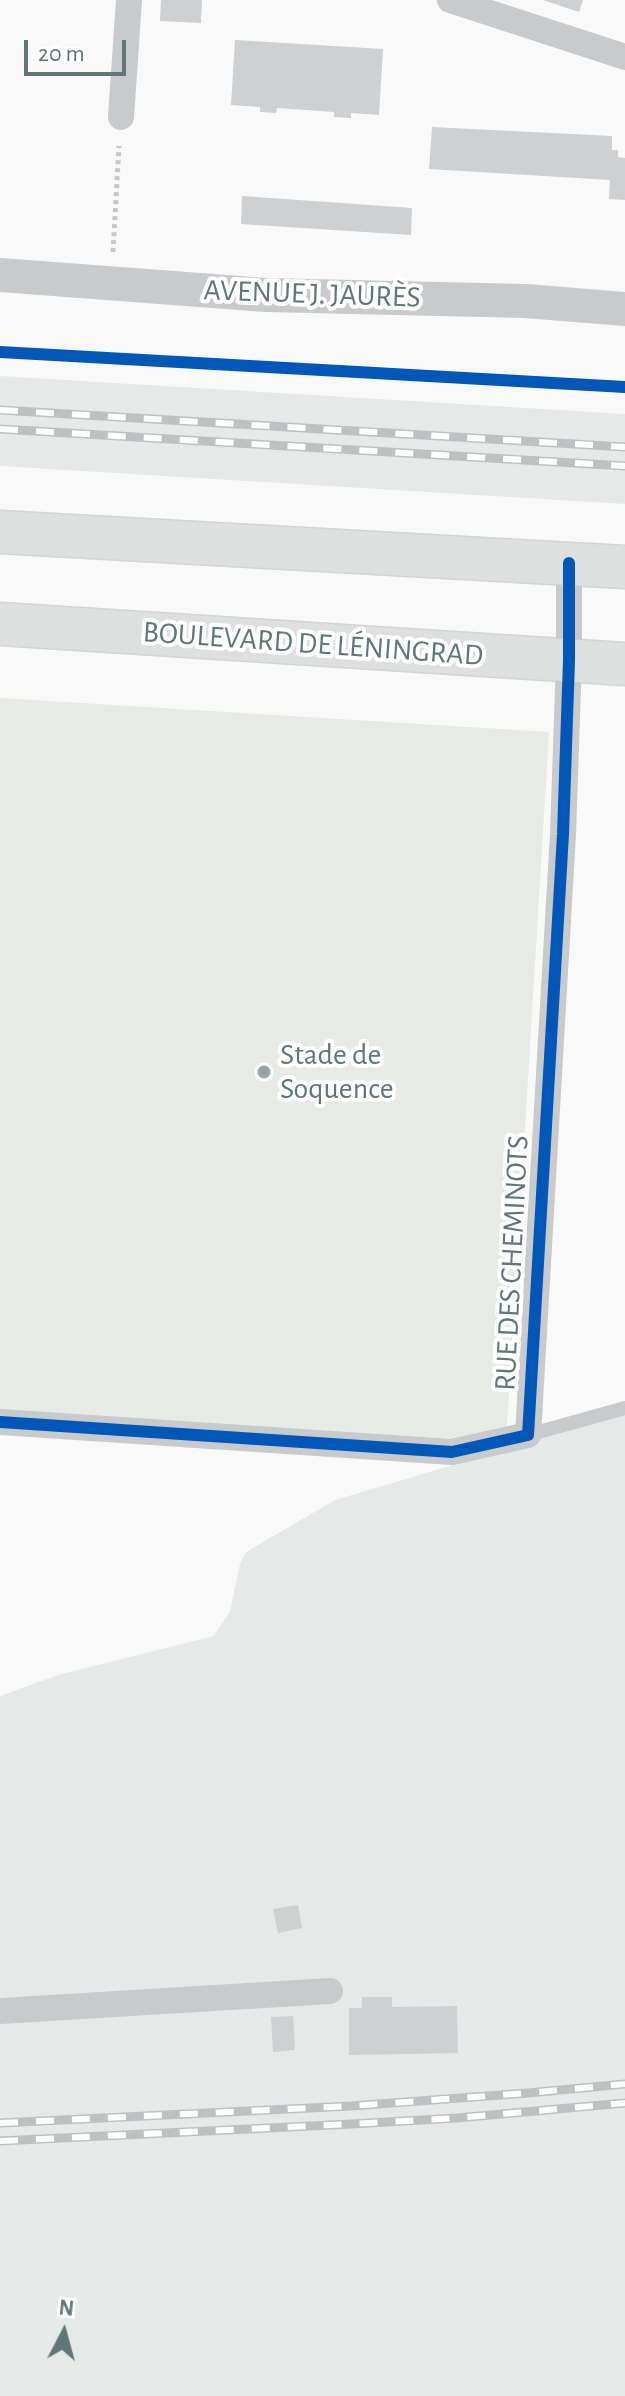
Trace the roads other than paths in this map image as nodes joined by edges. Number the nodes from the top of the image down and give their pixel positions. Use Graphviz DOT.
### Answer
graph roads {
  1 [pos="129,0"];
  2 [pos="450,0"];
  3 [pos="625,57"];
  4 [pos="121,117"];
  5 [pos="0,275"];
  6 [pos="625,309"];
  7 [pos="0,532"];
  8 [pos="569,563"];
  9 [pos="625,567"];
  10 [pos="0,624"];
  11 [pos="569,660"];
  12 [pos="625,664"];
  13 [pos="625,1408"];
  14 [pos="0,1422"];
  15 [pos="528,1435"];
  16 [pos="330,1991"];
  17 [pos="0,2011"];
  1 -- 4 [label="street"];
  2 -- 3 [label="street"];
  5 -- 6 [label="street, AVENUE J. JAURÈS"];
  7 -- 8 [label="main road"];
  8 -- 9 [label="main road"];
  8 -- 11 [label="street, RUE DES CHEMINOTS"];
  10 -- 11 [label="main road, BOULEVARD DE LÉNINGRAD"];
  11 -- 12 [label="main road, BOULEVARD DE LÉNINGRAD"];
  11 -- 15 [label="street, RUE DES CHEMINOTS"];
  13 -- 15 [label="lane"];
  14 -- 15 [label="street, RUE DES CHEMINOTS"];
  16 -- 17 [label="street"];
}
